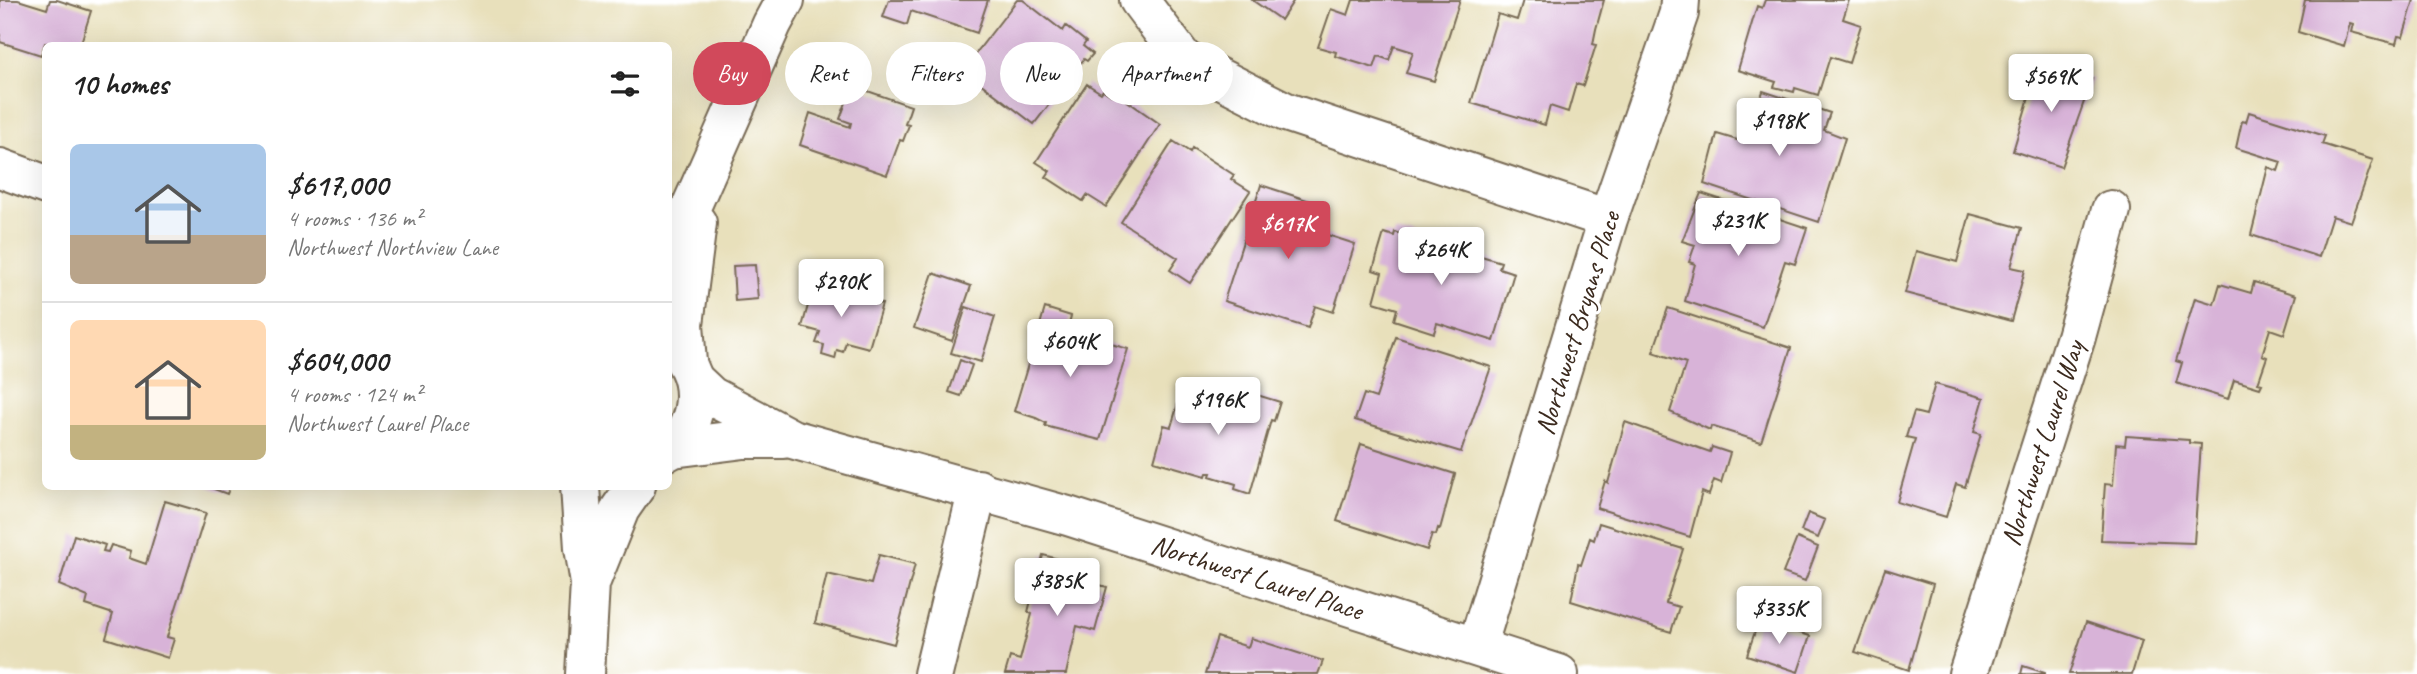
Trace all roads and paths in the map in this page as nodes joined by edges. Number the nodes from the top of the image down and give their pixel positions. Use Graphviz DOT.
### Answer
graph roads {
  1 [pos="785,0"];
  2 [pos="1139,0"];
  3 [pos="1680,0"];
  4 [pos="0,162"];
  5 [pos="0,168"];
  6 [pos="42,175"];
  7 [pos="704,180"];
  8 [pos="42,184"];
  9 [pos="2111,211"];
  10 [pos="1608,219"];
  11 [pos="672,250"];
  12 [pos="683,362"];
  13 [pos="792,439"];
  14 [pos="672,448"];
  15 [pos="672,449"];
  16 [pos="978,489"];
  17 [pos="580,490"];
  18 [pos="632,490"];
  19 [pos="590,583"];
  20 [pos="1477,647"];
  21 [pos="585,674"];
  22 [pos="933,674"];
  23 [pos="1559,674"];
  24 [pos="1968,674"];
  1 -- 7 [label="street"];
  2 -- 10 [label="street"];
  3 -- 10 [label="street, Northwest Bryans Place"];
  4 -- 6 [label="street"];
  5 -- 8 [label="street"];
  7 -- 11 [label="street"];
  7 -- 12 [label="street"];
  9 -- 24 [label="street, Northwest Laurel Way"];
  10 -- 20 [label="street, Northwest Bryans Place"];
  12 -- 13 [label="street, Northwest Laurel Place"];
  12 -- 14 [label="street"];
  13 -- 15 [label="street, Northwest Laurel Place"];
  13 -- 16 [label="street, Northwest Laurel Place"];
  16 -- 20 [label="street, Northwest Laurel Place"];
  16 -- 22 [label="street"];
  17 -- 19 [label="street"];
  18 -- 19 [label="street"];
  19 -- 21 [label="street"];
  20 -- 23 [label="street, Northwest Laurel Place"];
}
